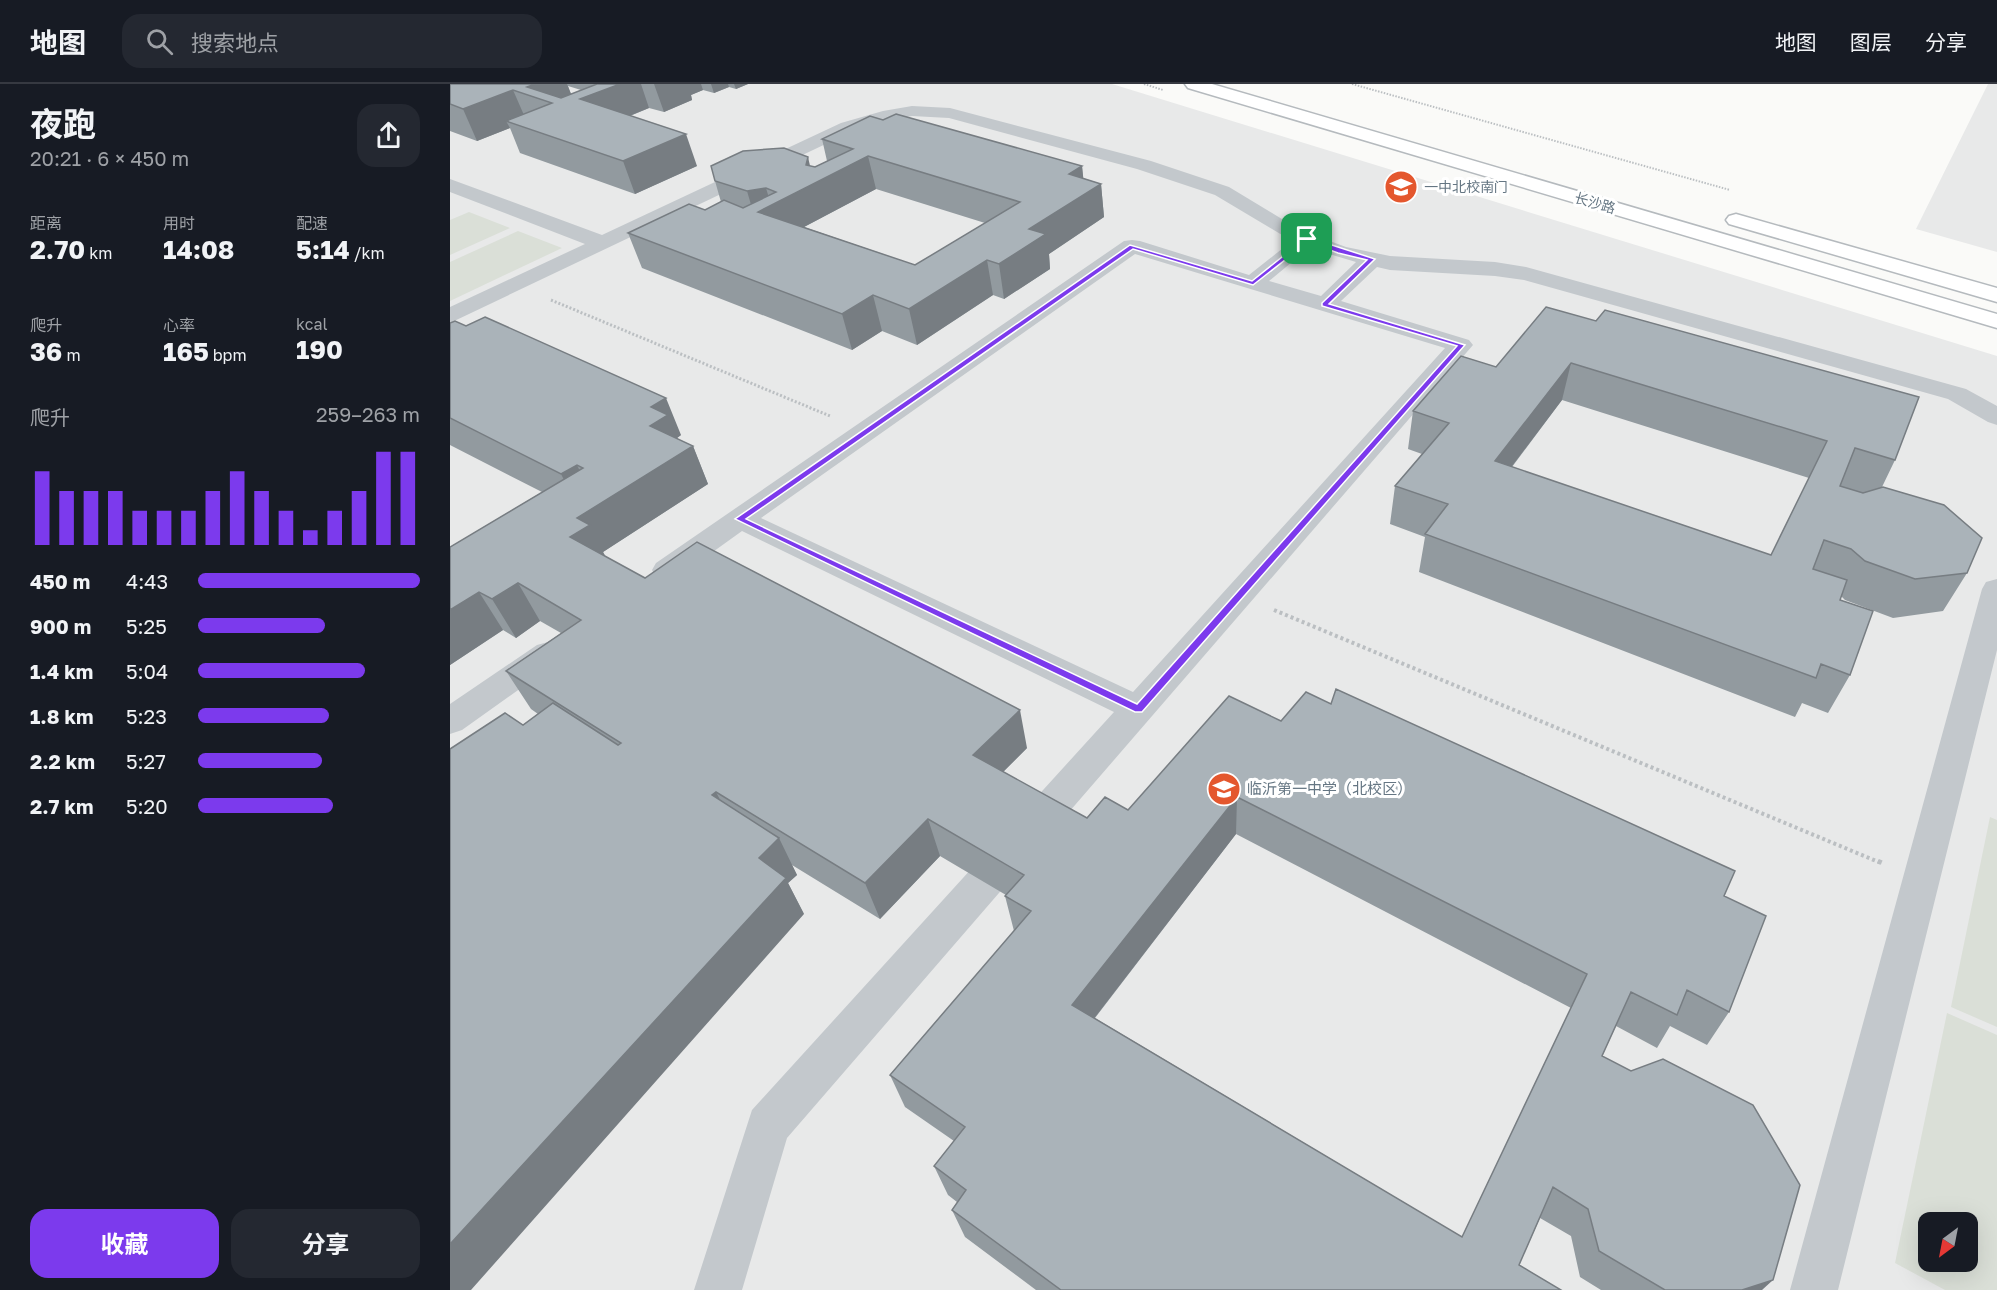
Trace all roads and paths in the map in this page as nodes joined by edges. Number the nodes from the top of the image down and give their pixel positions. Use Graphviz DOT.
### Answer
graph roads {
  1 [pos="1194,84"];
  2 [pos="1352,84"];
  3 [pos="450,185"];
  4 [pos="1732,190"];
  5 [pos="1721,216"];
  6 [pos="1307,239"];
  7 [pos="603,243"];
  8 [pos="1372,259"];
  9 [pos="1253,283"];
  10 [pos="516,285"];
  11 [pos="1997,295"];
  12 [pos="1325,304"];
  13 [pos="450,316"];
  14 [pos="1997,321"];
  15 [pos="1997,417"];
  16 [pos="866,431"];
  17 [pos="740,519"];
  18 [pos="643,587"];
  19 [pos="1997,589"];
  20 [pos="1239,596"];
  21 [pos="566,640"];
  22 [pos="1138,709"];
  23 [pos="450,721"];
  24 [pos="1921,879"];
  25 [pos="718,1290"];
  26 [pos="1814,1290"];
  1 -- 14 [label="main road, 长沙路"];
  2 -- 4 [label="path"];
  3 -- 7 [label="street"];
  5 -- 11 [label="main road"];
  6 -- 7 [label="street"];
  6 -- 8 [label="street"];
  6 -- 9 [label="street"];
  7 -- 10 [label="street"];
  8 -- 12 [label="street"];
  8 -- 15 [label="street"];
  9 -- 12 [label="street"];
  9 -- 16 [label="street"];
  10 -- 13 [label="street"];
  10 -- 16 [label="path"];
  12 -- 20 [label="street"];
  16 -- 17 [label="street"];
  17 -- 18 [label="street"];
  17 -- 22 [label="street"];
  19 -- 24 [label="street"];
  20 -- 22 [label="street"];
  20 -- 24 [label="path"];
  21 -- 23 [label="street"];
  22 -- 25 [label="street"];
  24 -- 26 [label="street"];
}
